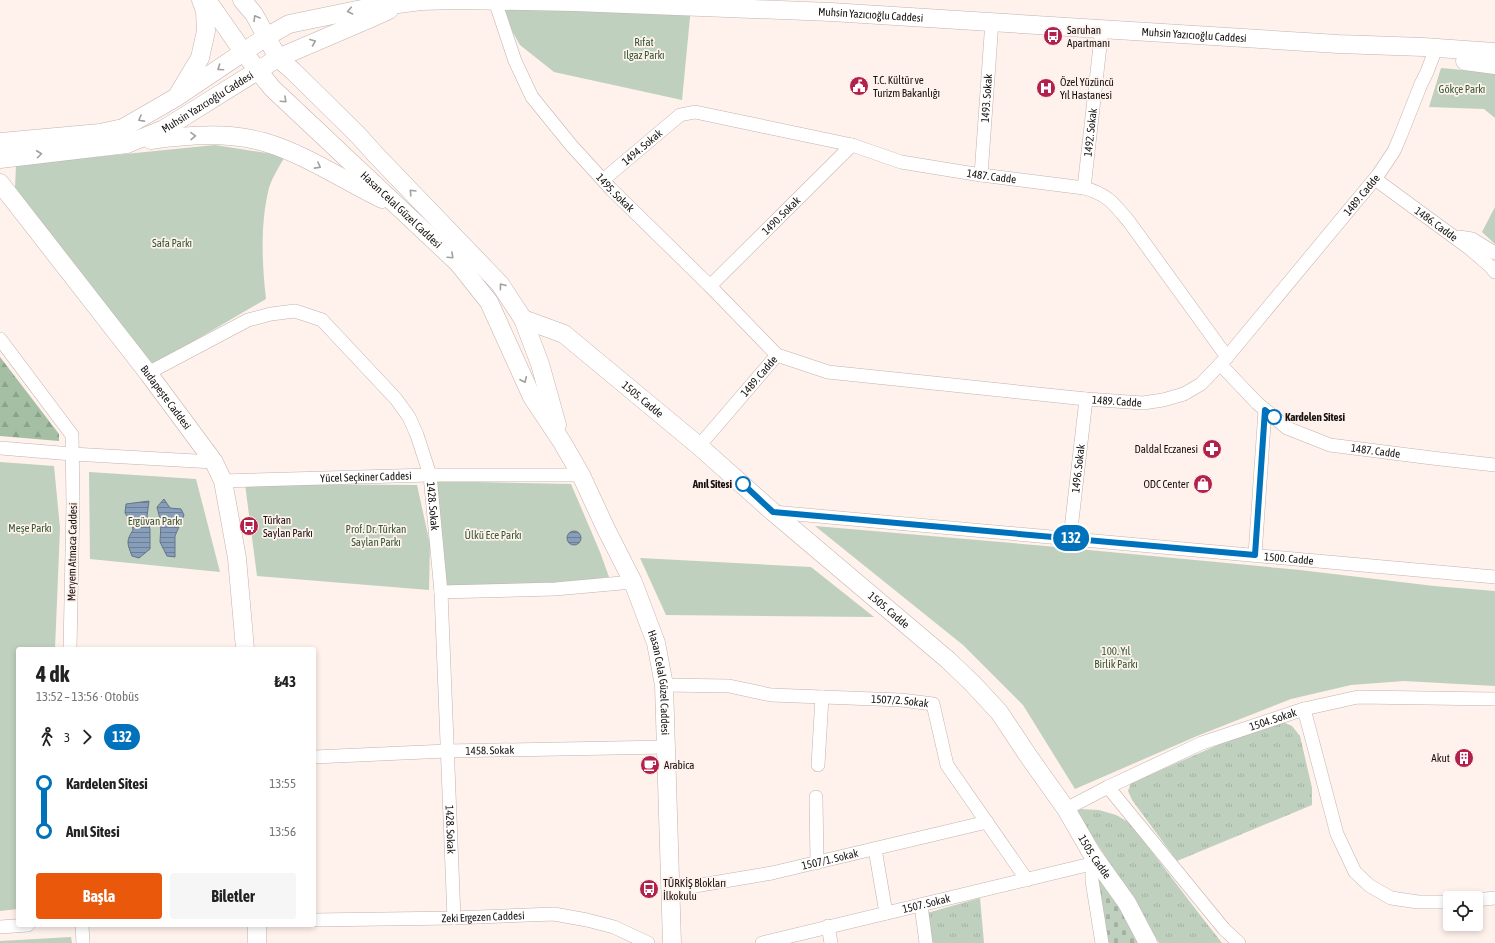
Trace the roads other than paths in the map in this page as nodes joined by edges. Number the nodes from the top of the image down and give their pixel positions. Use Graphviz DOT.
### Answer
graph roads {
  1 [pos="201,0"];
  2 [pos="207,0"];
  3 [pos="242,0"];
  4 [pos="495,1"];
  5 [pos="534,1"];
  6 [pos="402,3"];
  7 [pos="992,21"];
  8 [pos="1102,28"];
  9 [pos="266,37"];
  10 [pos="1495,52"];
  11 [pos="1430,53"];
  12 [pos="244,54"];
  13 [pos="278,58"];
  14 [pos="1495,65"];
  15 [pos="258,71"];
  16 [pos="175,98"];
  17 [pos="680,115"];
  18 [pos="0,142"];
  19 [pos="127,144"];
  20 [pos="852,145"];
  21 [pos="0,159"];
  22 [pos="981,175"];
  23 [pos="1375,179"];
  24 [pos="603,180"];
  25 [pos="0,183"];
  26 [pos="1084,188"];
  27 [pos="402,210"];
  28 [pos="1453,236"];
  29 [pos="1495,253"];
  30 [pos="1495,272"];
  31 [pos="710,286"];
  32 [pos="523,319"];
  33 [pos="502,332"];
  34 [pos="564,334"];
  35 [pos="0,339"];
  36 [pos="534,346"];
  37 [pos="512,355"];
  38 [pos="777,355"];
  39 [pos="1224,360"];
  40 [pos="148,374"];
  41 [pos="1086,399"];
  42 [pos="1265,410"];
  43 [pos="562,442"];
  44 [pos="699,446"];
  45 [pos="0,448"];
  46 [pos="72,454"];
  47 [pos="214,462"];
  48 [pos="1495,465"];
  49 [pos="430,475"];
  50 [pos="581,475"];
  51 [pos="223,481"];
  52 [pos="773,512"];
  53 [pos="1070,538"];
  54 [pos="1255,555"];
  55 [pos="1495,577"];
  56 [pos="634,582"];
  57 [pos="441,592"];
  58 [pos="70,647"];
  59 [pos="245,647"];
  60 [pos="664,685"];
  61 [pos="822,697"];
  62 [pos="1495,699"];
  63 [pos="1304,709"];
  64 [pos="666,747"];
  65 [pos="447,751"];
  66 [pos="316,757"];
  67 [pos="818,765"];
  68 [pos="1108,787"];
  69 [pos="816,797"];
  70 [pos="1066,809"];
  71 [pos="987,822"];
  72 [pos="875,849"];
  73 [pos="1091,859"];
  74 [pos="817,863"];
  75 [pos="1028,880"];
  76 [pos="671,890"];
  77 [pos="1495,898"];
  78 [pos="1483,899"];
  79 [pos="1443,902"];
  80 [pos="920,905"];
  81 [pos="886,913"];
  82 [pos="454,918"];
  83 [pos="316,920"];
  84 [pos="16,926"];
  85 [pos="828,926"];
  86 [pos="0,927"];
  87 [pos="82,927"];
  88 [pos="257,927"];
  89 [pos="83,943"];
  90 [pos="257,943"];
  91 [pos="648,943"];
  92 [pos="672,943"];
  93 [pos="762,943"];
  94 [pos="830,943"];
  95 [pos="926,943"];
  96 [pos="1102,943"];
  97 [pos="1148,943"];
  98 [pos="1239,943"];
  1 -- 16 [label="main road"];
  2 -- 12 [label="main road, Hasan Celal Güzel Caddesi"];
  9 -- 3 [label="main road, Hasan Celal Güzel Caddesi, one-way"];
  4 -- 5 [label="main road, Muhsin Yazıcıoğlu Caddesi"];
  4 -- 6 [label="main road, Muhsin Yazıcıoğlu Caddesi"];
  4 -- 24 [label="street, 1495. Sokak"];
  5 -- 7 [label="main road, Muhsin Yazıcıoğlu Caddesi"];
  6 -- 9 [label="main road, Muhsin Yazıcıoğlu Caddesi, one-way"];
  13 -- 6 [label="main road, Muhsin Yazıcıoğlu Caddesi, one-way"];
  7 -- 8 [label="main road, Muhsin Yazıcıoğlu Caddesi"];
  7 -- 22 [label="street, 1493. Sokak"];
  8 -- 11 [label="main road, Muhsin Yazıcıoğlu Caddesi"];
  8 -- 26 [label="street, 1492. Sokak"];
  9 -- 12 [label="main road, Muhsin Yazıcıoğlu Caddesi"];
  9 -- 13 [label="main road, Hasan Celal Güzel Caddesi"];
  10 -- 11 [label="main road, Muhsin Yazıcıoğlu Caddesi"];
  11 -- 14 [label="main road, Muhsin Yazıcıoğlu Caddesi"];
  11 -- 23 [label="street, 1489. Cadde"];
  12 -- 15 [label="main road, Hasan Celal Güzel Caddesi"];
  12 -- 16 [label="main road, Muhsin Yazıcıoğlu Caddesi, one-way"];
  13 -- 15 [label="main road, Muhsin Yazıcıoğlu Caddesi"];
  32 -- 13 [label="main road, Hasan Celal Güzel Caddesi, one-way"];
  15 -- 19 [label="main road, Muhsin Yazıcıoğlu Caddesi"];
  15 -- 27 [label="main road, Hasan Celal Güzel Caddesi, one-way"];
  16 -- 18 [label="main road, Muhsin Yazıcıoğlu Caddesi, one-way"];
  17 -- 20 [label="street, 1487. Cadde"];
  17 -- 24 [label="street, 1494. Sokak"];
  21 -- 19 [label="main road, Muhsin Yazıcıoğlu Caddesi, one-way"];
  19 -- 27 [label="main road, one-way"];
  20 -- 22 [label="street, 1487. Cadde"];
  20 -- 31 [label="street, 1490. Sokak"];
  22 -- 26 [label="street, 1487. Cadde"];
  23 -- 28 [label="street, 1486. Cadde"];
  23 -- 39 [label="street, 1489. Cadde"];
  24 -- 31 [label="street, 1495. Sokak"];
  25 -- 40 [label="main road, Budapeşte Caddesi"];
  26 -- 39 [label="street, 1487. Cadde"];
  27 -- 33 [label="main road, Hasan Celal Güzel Caddesi, one-way"];
  28 -- 29 [label="street"];
  28 -- 30 [label="street, 1486. Cadde"];
  31 -- 38 [label="street, 1495. Sokak"];
  32 -- 33 [label="main road"];
  32 -- 34 [label="main road, 1505. Cadde"];
  32 -- 36 [label="main road, Hasan Celal Güzel Caddesi"];
  33 -- 37 [label="main road, Hasan Celal Güzel Caddesi"];
  34 -- 36 [label="main road"];
  34 -- 44 [label="main road, 1505. Cadde"];
  35 -- 46 [label="street, Meryem Atmaca Caddesi"];
  36 -- 37 [label="main road"];
  36 -- 43 [label="main road, Hasan Celal Güzel Caddesi"];
  37 -- 43 [label="main road, Hasan Celal Güzel Caddesi, one-way"];
  38 -- 41 [label="street, 1489. Cadde"];
  38 -- 44 [label="street, 1489. Cadde"];
  39 -- 41 [label="street, 1489. Cadde"];
  39 -- 42 [label="street, 1487. Cadde"];
  40 -- 47 [label="main road, Budapeşte Caddesi"];
  40 -- 49 [label="street, 1428. Sokak"];
  41 -- 53 [label="street, 1496. Sokak"];
  42 -- 48 [label="street, 1487. Cadde"];
  42 -- 54 [label="street"];
  43 -- 50 [label="main road, Hasan Celal Güzel Caddesi"];
  44 -- 52 [label="main road, 1505. Cadde"];
  45 -- 46 [label="street"];
  46 -- 47 [label="street"];
  46 -- 58 [label="street, Meryem Atmaca Caddesi"];
  47 -- 51 [label="main road, Budapeşte Caddesi"];
  49 -- 50 [label="street, Yücel Seçkiner Caddesi"];
  49 -- 51 [label="street, Yücel Seçkiner Caddesi"];
  49 -- 57 [label="street, 1428. Sokak"];
  50 -- 56 [label="main road, Hasan Celal Güzel Caddesi"];
  51 -- 59 [label="main road, Budapeşte Caddesi"];
  52 -- 53 [label="street, 1500. Cadde"];
  52 -- 70 [label="main road, 1505. Cadde"];
  53 -- 54 [label="street, 1500. Cadde"];
  54 -- 55 [label="street, 1500. Cadde"];
  56 -- 57 [label="street"];
  56 -- 60 [label="main road, Hasan Celal Güzel Caddesi"];
  57 -- 65 [label="street, 1428. Sokak"];
  60 -- 61 [label="street, 1507/2. Sokak"];
  60 -- 64 [label="main road, Hasan Celal Güzel Caddesi"];
  61 -- 67 [label="street"];
  61 -- 71 [label="street, 1507/2. Sokak"];
  62 -- 63 [label="street, 1504. Sokak"];
  63 -- 68 [label="street, 1504. Sokak"];
  63 -- 79 [label="street"];
  64 -- 65 [label="street, 1458. Sokak"];
  64 -- 76 [label="main road, Hasan Celal Güzel Caddesi"];
  65 -- 66 [label="street, 1458. Sokak"];
  65 -- 82 [label="street, 1428. Sokak"];
  68 -- 70 [label="street, 1504. Sokak"];
  68 -- 98 [label="street"];
  69 -- 74 [label="street"];
  70 -- 73 [label="main road, 1505. Cadde"];
  71 -- 72 [label="street, 1507/1. Sokak"];
  71 -- 75 [label="street, 1507/2. Sokak"];
  72 -- 74 [label="street, 1507/1. Sokak"];
  72 -- 81 [label="street"];
  73 -- 75 [label="street, 1507. Sokak"];
  73 -- 96 [label="street"];
  73 -- 97 [label="main road, 1505. Cadde"];
  74 -- 76 [label="street, 1507/1. Sokak"];
  75 -- 80 [label="street, 1507. Sokak"];
  76 -- 92 [label="main road, Hasan Celal Güzel Caddesi"];
  77 -- 78 [label="street"];
  80 -- 81 [label="street, 1507. Sokak"];
  80 -- 95 [label="street"];
  81 -- 85 [label="street, 1507. Sokak"];
  82 -- 83 [label="street, Zeki Ergezen Caddesi"];
  82 -- 91 [label="street, Zeki Ergezen Caddesi"];
  84 -- 86 [label="street"];
  85 -- 93 [label="street, 1507. Sokak"];
  85 -- 94 [label="street"];
  87 -- 89 [label="street"];
  88 -- 90 [label="main road"];
}
